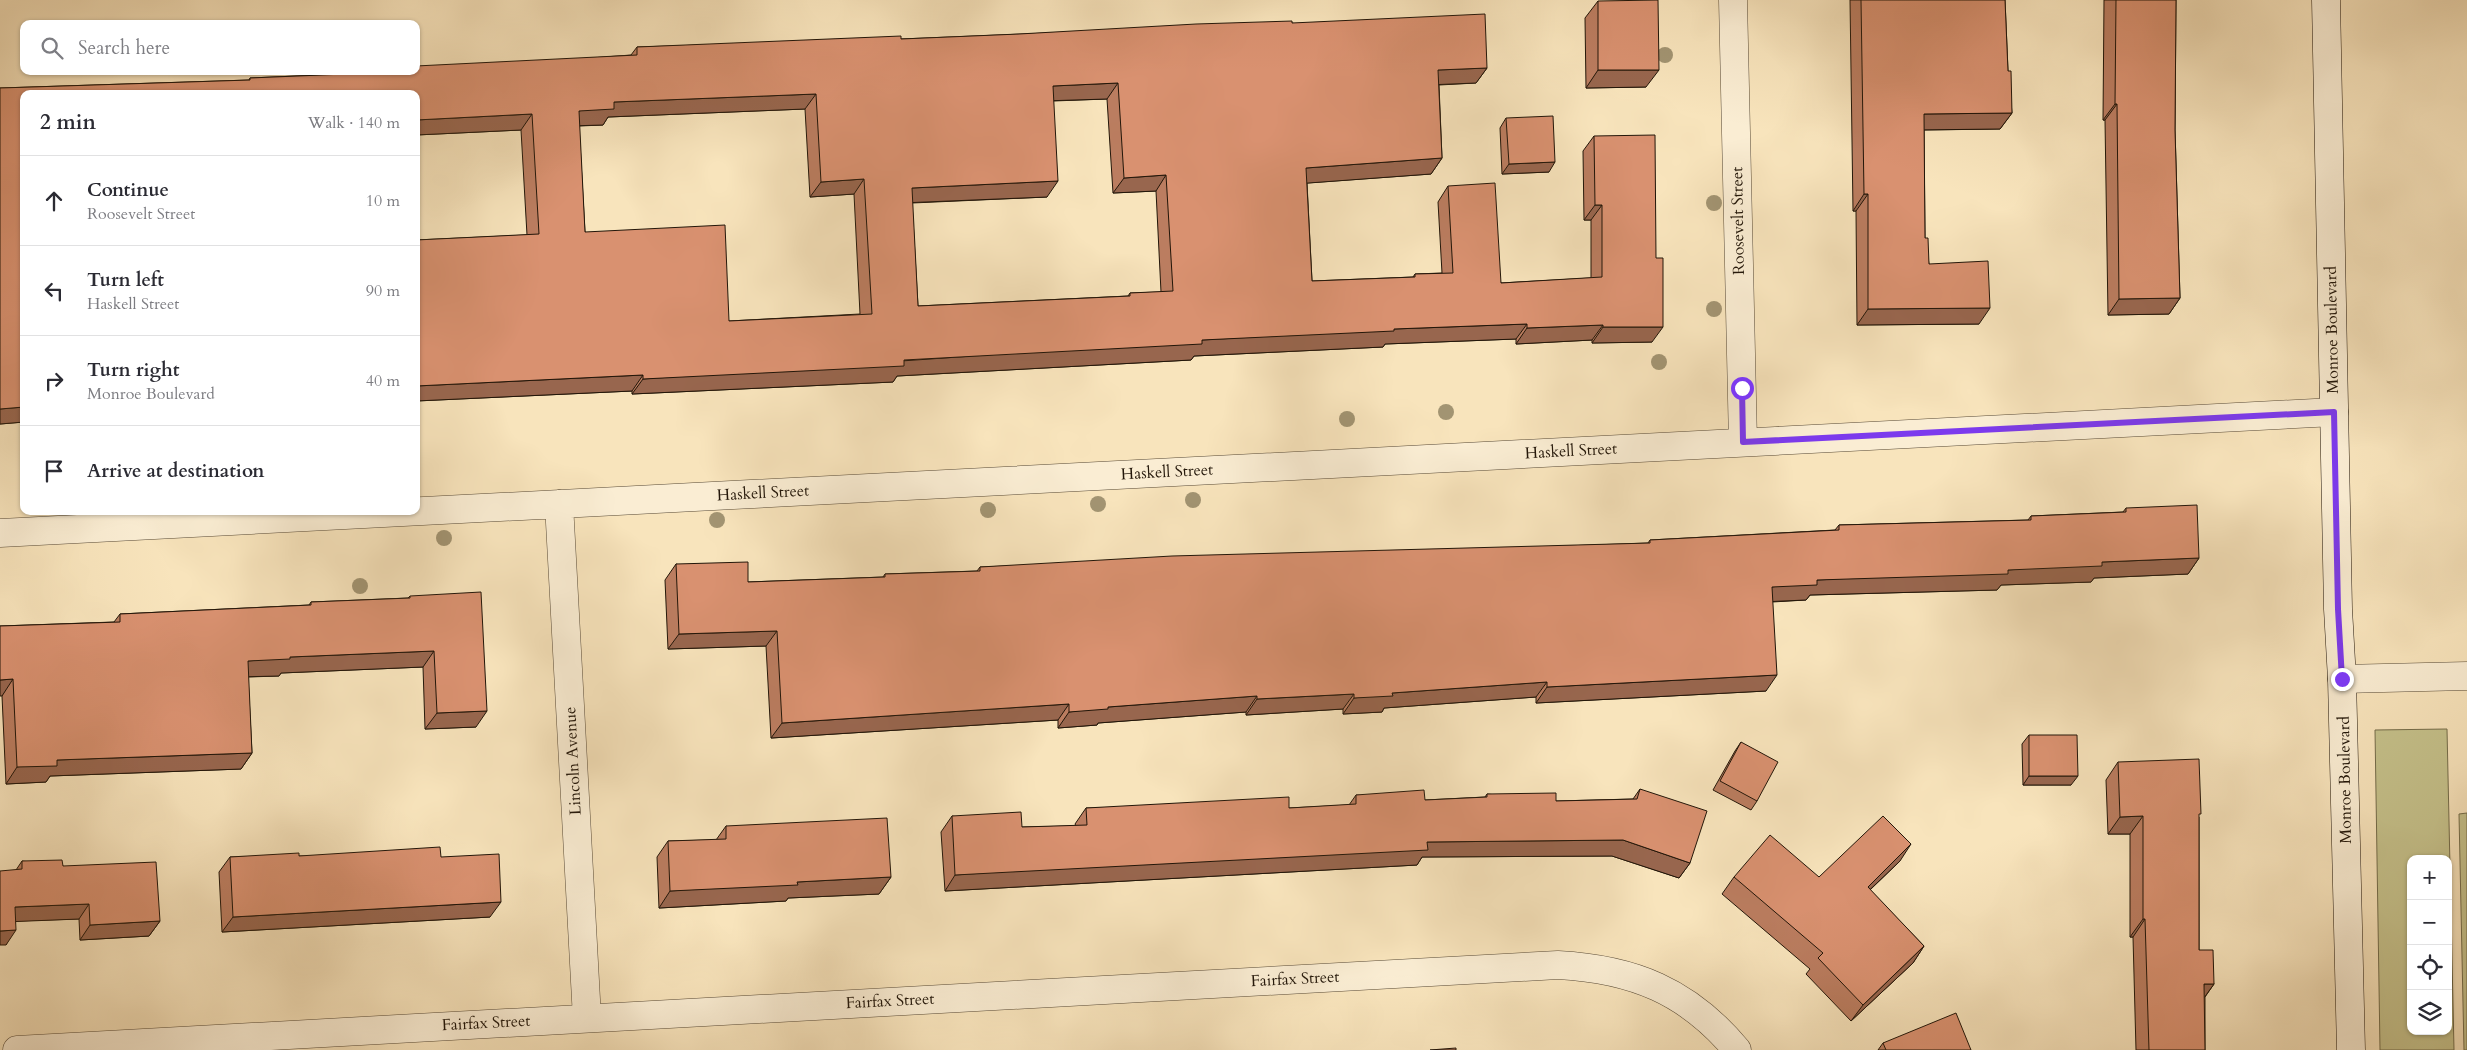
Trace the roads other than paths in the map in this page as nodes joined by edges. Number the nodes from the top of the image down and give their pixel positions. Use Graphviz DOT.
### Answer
graph roads {
  1 [pos="1733,0"];
  2 [pos="2326,0"];
  3 [pos="2334,412"];
  4 [pos="1743,442"];
  5 [pos="559,504"];
  6 [pos="420,511"];
  7 [pos="354,515"];
  8 [pos="0,534"];
  9 [pos="2467,676"];
  10 [pos="2342,679"];
  11 [pos="587,1018"];
  12 [pos="17,1050"];
  13 [pos="1737,1050"];
  14 [pos="2351,1050"];
  1 -- 4 [label="street, Roosevelt Street"];
  2 -- 3 [label="street, Monroe Boulevard"];
  3 -- 4 [label="street, Haskell Street"];
  3 -- 10 [label="street, Monroe Boulevard"];
  4 -- 5 [label="street, Haskell Street"];
  5 -- 6 [label="street, Haskell Street"];
  5 -- 11 [label="street, Lincoln Avenue"];
  7 -- 8 [label="street, Haskell Street"];
  9 -- 10 [label="street"];
  10 -- 14 [label="street, Monroe Boulevard"];
  11 -- 12 [label="street, Fairfax Street"];
  11 -- 13 [label="street, Fairfax Street"];
}
